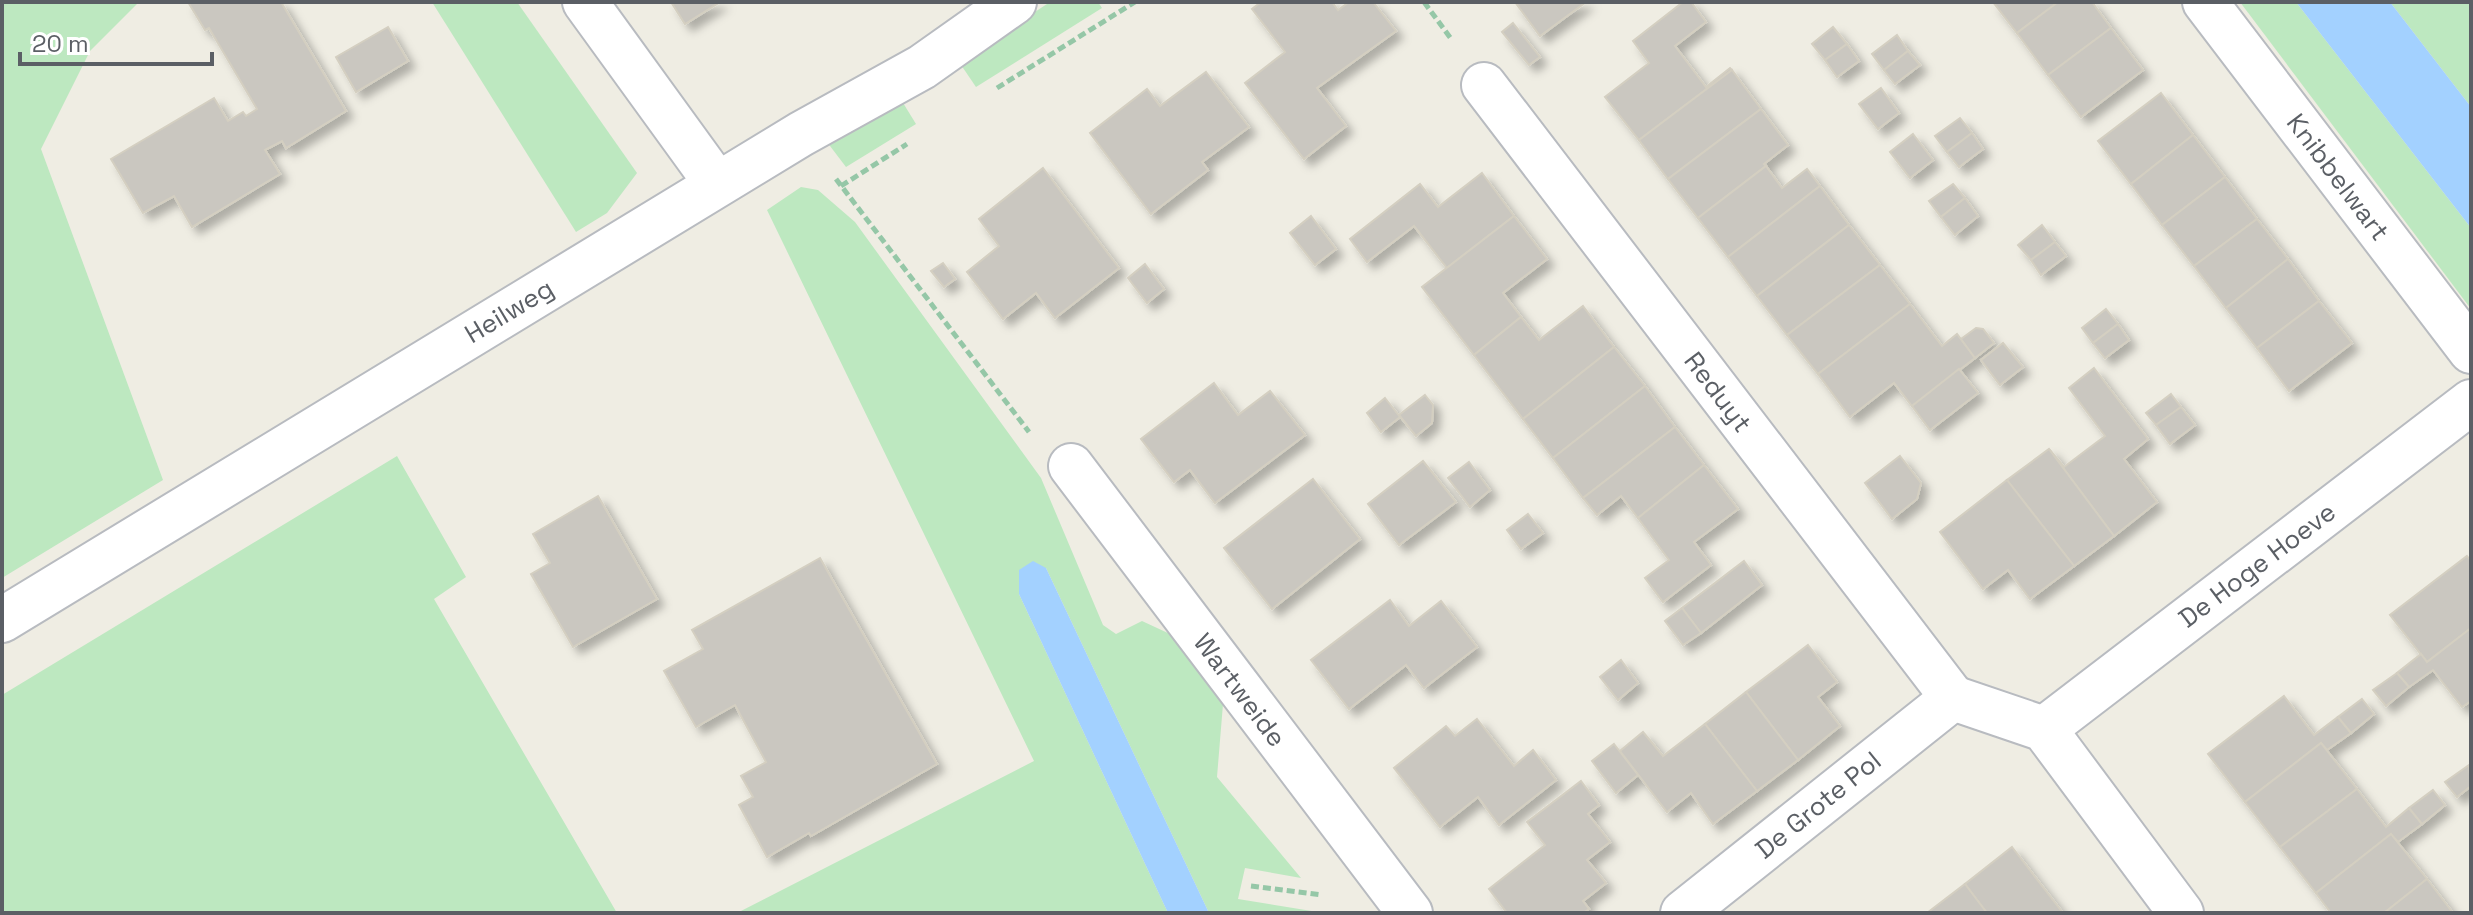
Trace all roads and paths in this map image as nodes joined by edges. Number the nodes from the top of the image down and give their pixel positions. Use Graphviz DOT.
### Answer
graph roads {
  1 [pos="585,2"];
  2 [pos="1014,2"];
  3 [pos="2205,2"];
  4 [pos="1484,85"];
  5 [pos="801,134"];
  6 [pos="717,184"];
  7 [pos="2471,351"];
  8 [pos="2464,422"];
  9 [pos="1071,466"];
  10 [pos="2,620"];
  11 [pos="1953,698"];
  12 [pos="2044,729"];
  13 [pos="1251,886"];
  14 [pos="1322,895"];
  15 [pos="1410,913"];
  16 [pos="1683,913"];
  17 [pos="2181,913"];
  1 -- 6 [label="street"];
  2 -- 5 [label="street, Heilweg"];
  3 -- 7 [label="street, Knibbelwart"];
  4 -- 11 [label="street, Reduyt"];
  5 -- 6 [label="street, Heilweg"];
  5 -- 9 [label="path"];
  6 -- 10 [label="street, Heilweg"];
  8 -- 12 [label="street, De Hoge Hoeve"];
  9 -- 15 [label="street, Wartweide"];
  11 -- 12 [label="street"];
  11 -- 16 [label="street, De Grote Pol"];
  12 -- 17 [label="street"];
  13 -- 14 [label="path"];
}
